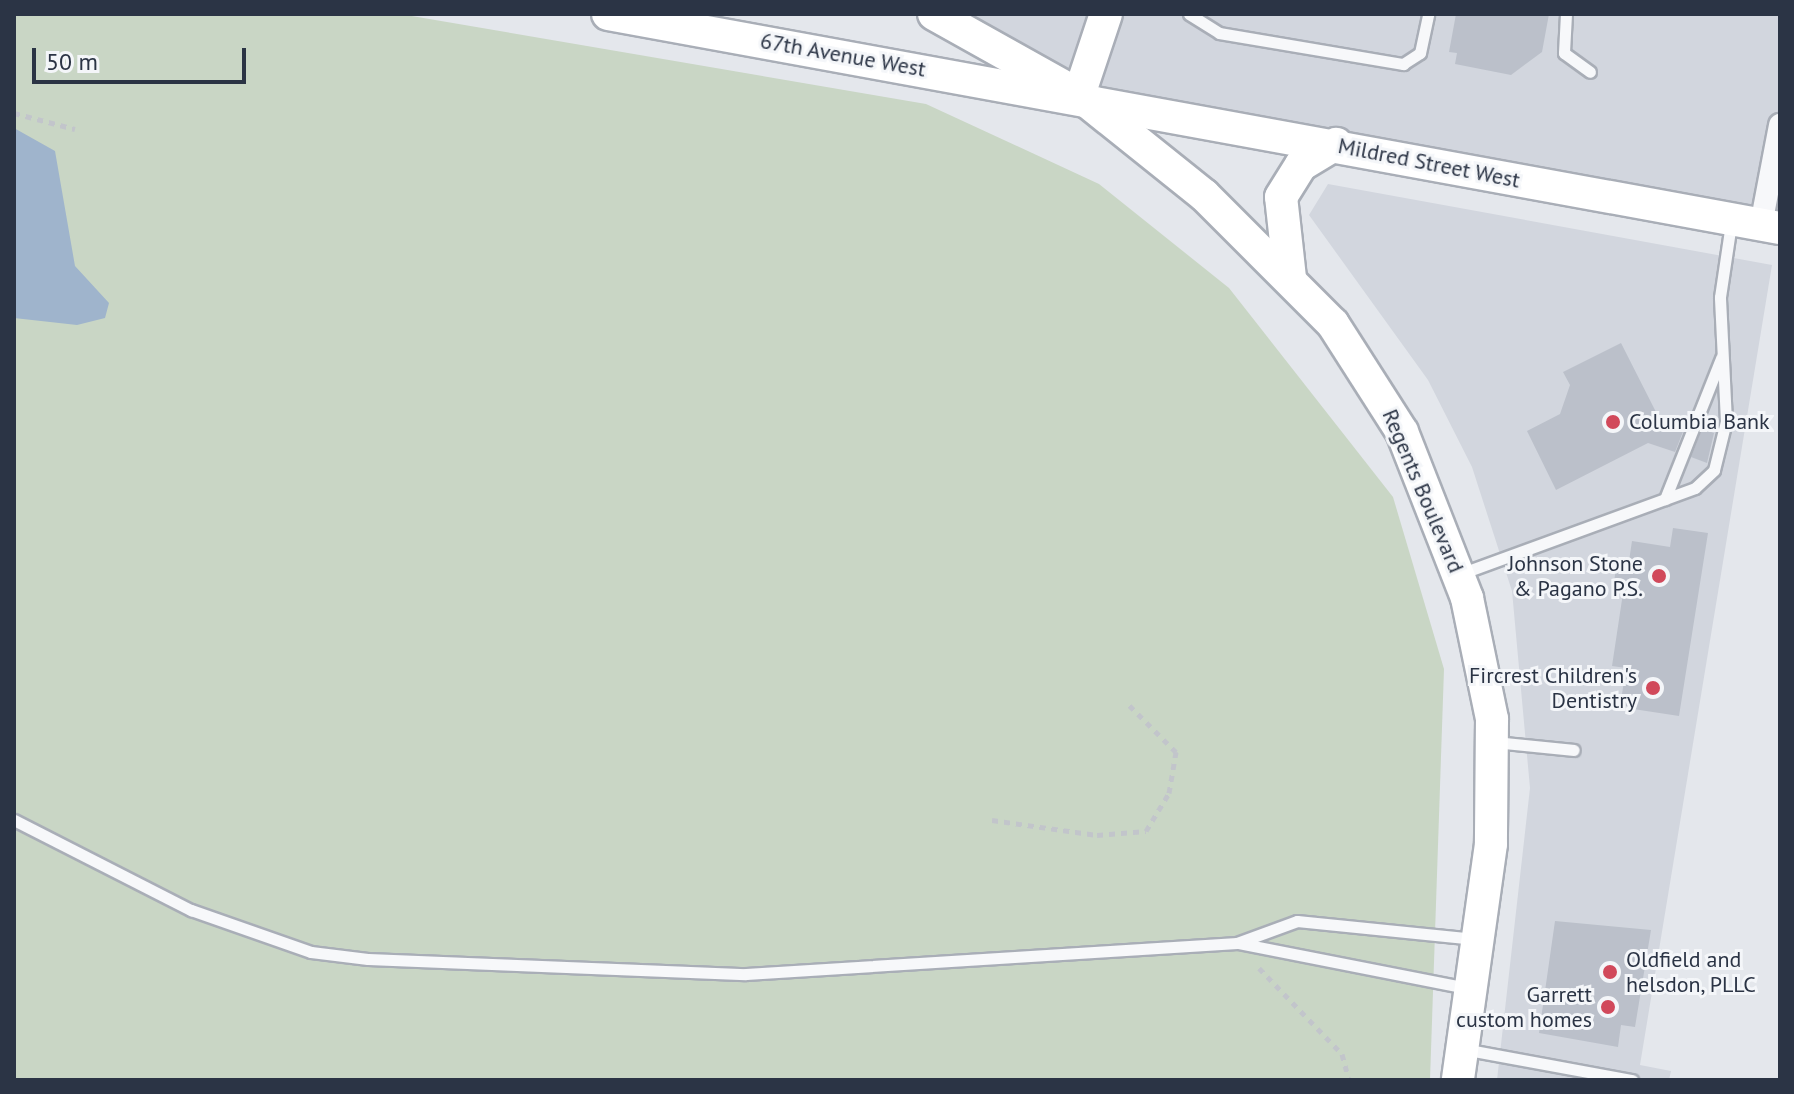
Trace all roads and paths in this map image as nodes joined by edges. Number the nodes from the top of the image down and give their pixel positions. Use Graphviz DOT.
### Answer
graph roads {
  1 [pos="608,14"];
  2 [pos="934,14"];
  3 [pos="1106,14"];
  4 [pos="1189,14"];
  5 [pos="1428,14"];
  6 [pos="1566,14"];
  7 [pos="1590,72"];
  8 [pos="1079,95"];
  9 [pos="14,113"];
  10 [pos="1780,125"];
  11 [pos="75,129"];
  12 [pos="1336,144"];
  13 [pos="1758,224"];
  14 [pos="1290,278"];
  15 [pos="1723,355"];
  16 [pos="1665,499"];
  17 [pos="1459,574"];
  18 [pos="1126,702"];
  19 [pos="1493,741"];
  20 [pos="1574,750"];
  21 [pos="14,820"];
  22 [pos="992,820"];
  23 [pos="1479,940"];
  24 [pos="1237,943"];
  25 [pos="1471,989"];
  26 [pos="1460,1065"];
  27 [pos="1349,1080"];
  28 [pos="1632,1080"];
  1 -- 8 [label="main road, 67th Avenue West"];
  2 -- 8 [label="main road, Regents Boulevard"];
  3 -- 8 [label="main road"];
  4 -- 5 [label="lane"];
  6 -- 7 [label="lane"];
  8 -- 12 [label="main road, Mildred Street West"];
  8 -- 14 [label="main road, Regents Boulevard"];
  9 -- 11 [label="path"];
  10 -- 13 [label="street"];
  12 -- 13 [label="main road, Mildred Street West"];
  12 -- 14 [label="main road"];
  13 -- 15 [label="lane"];
  14 -- 17 [label="main road, Regents Boulevard"];
  15 -- 16 [label="lane"];
  15 -- 16 [label="lane"];
  16 -- 17 [label="lane"];
  17 -- 19 [label="main road, Regents Boulevard"];
  18 -- 22 [label="path"];
  19 -- 20 [label="lane"];
  19 -- 23 [label="main road, Regents Boulevard"];
  21 -- 24 [label="lane"];
  23 -- 24 [label="lane"];
  23 -- 25 [label="main road, Regents Boulevard"];
  24 -- 25 [label="lane"];
  24 -- 27 [label="path"];
  25 -- 26 [label="main road, Regents Boulevard"];
  26 -- 28 [label="lane"];
}
